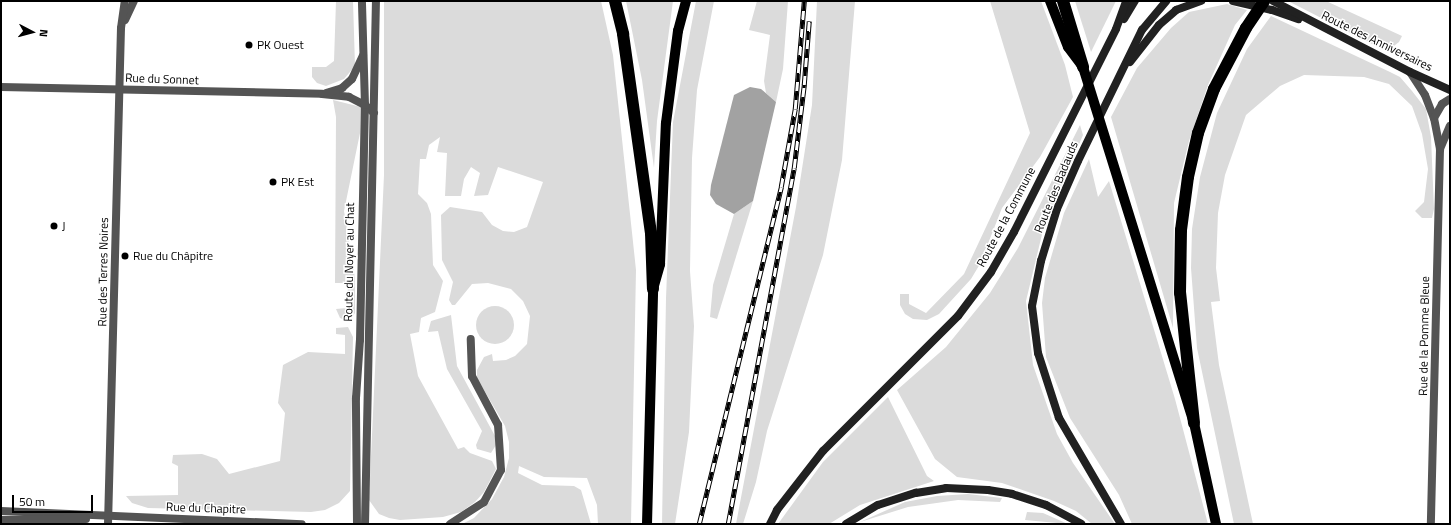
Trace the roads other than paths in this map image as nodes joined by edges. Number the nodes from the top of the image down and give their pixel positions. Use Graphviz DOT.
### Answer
graph roads {
  1 [pos="125,1"];
  2 [pos="134,1"];
  3 [pos="362,1"];
  4 [pos="376,1"];
  5 [pos="615,1"];
  6 [pos="686,1"];
  7 [pos="1050,1"];
  8 [pos="1063,1"];
  9 [pos="1126,1"];
  10 [pos="1135,1"];
  11 [pos="1166,1"];
  12 [pos="1201,1"];
  13 [pos="1233,1"];
  14 [pos="1257,1"];
  15 [pos="1274,1"];
  16 [pos="1268,5"];
  17 [pos="121,28"];
  18 [pos="1322,28"];
  19 [pos="1116,30"];
  20 [pos="363,55"];
  21 [pos="1083,67"];
  22 [pos="1410,72"];
  23 [pos="1118,76"];
  24 [pos="1,87"];
  25 [pos="119,90"];
  26 [pos="1450,90"];
  27 [pos="322,94"];
  28 [pos="1450,99"];
  29 [pos="365,104"];
  30 [pos="374,113"];
  31 [pos="1434,118"];
  32 [pos="1450,126"];
  33 [pos="1440,149"];
  34 [pos="653,289"];
  35 [pos="471,339"];
  36 [pos="1194,423"];
  37 [pos="1,511"];
  38 [pos="1,520"];
  39 [pos="108,521"];
  40 [pos="302,524"];
  41 [pos="357,524"];
  42 [pos="365,524"];
  43 [pos="450,524"];
  44 [pos="647,524"];
  45 [pos="770,524"];
  46 [pos="846,524"];
  47 [pos="1081,524"];
  48 [pos="1121,524"];
  49 [pos="1216,524"];
  50 [pos="1431,524"];
  1 -- 17 [label="street, Rue des Terres Noires"];
  2 -- 17 [label="street"];
  3 -- 20 [label="street, Route du Noyer au Chat"];
  4 -- 30 [label="street, Route du Noyer au Chat"];
  5 -- 34 [label="highway"];
  6 -- 34 [label="main road"];
  7 -- 21 [label="main road"];
  8 -- 21 [label="highway"];
  9 -- 19 [label="main road, Route de la Commune"];
  10 -- 19 [label="main road"];
  11 -- 23 [label="main road, Route des Badauds"];
  12 -- 23 [label="main road"];
  13 -- 16 [label="main road"];
  14 -- 16 [label="main road"];
  15 -- 18 [label="main road, Route des Anniversaires"];
  16 -- 18 [label="main road"];
  16 -- 36 [label="highway"];
  17 -- 25 [label="street, Rue des Terres Noires"];
  18 -- 22 [label="main road, Route des Anniversaires"];
  19 -- 45 [label="main road, Route de la Commune"];
  20 -- 27 [label="street, Rue du Sonnet"];
  20 -- 29 [label="street, Route du Noyer au Chat"];
  21 -- 36 [label="main road"];
  22 -- 26 [label="main road, Route des Anniversaires"];
  22 -- 31 [label="street, Rue de la Pomme Bleue"];
  23 -- 48 [label="main road, Route des Badauds"];
  24 -- 25 [label="street, Rue du Sonnet"];
  25 -- 27 [label="street, Rue du Sonnet"];
  25 -- 39 [label="street, Rue des Terres Noires"];
  27 -- 29 [label="street, Rue du Sonnet"];
  28 -- 31 [label="street"];
  29 -- 30 [label="street"];
  29 -- 41 [label="street, Route du Noyer au Chat"];
  30 -- 42 [label="street, Route du Noyer au Chat"];
  31 -- 33 [label="street, Rue de la Pomme Bleue"];
  32 -- 33 [label="street, Rue de la Pomme Bleue"];
  33 -- 50 [label="street, Rue de la Pomme Bleue"];
  34 -- 44 [label="main road"];
  35 -- 43 [label="street"];
  36 -- 49 [label="main road"];
  37 -- 39 [label="street, Rue du Chapitre"];
  38 -- 39 [label="street, Rue du Chapitre"];
  39 -- 40 [label="street, Rue du Chapitre"];
  46 -- 47 [label="main road"];
}
